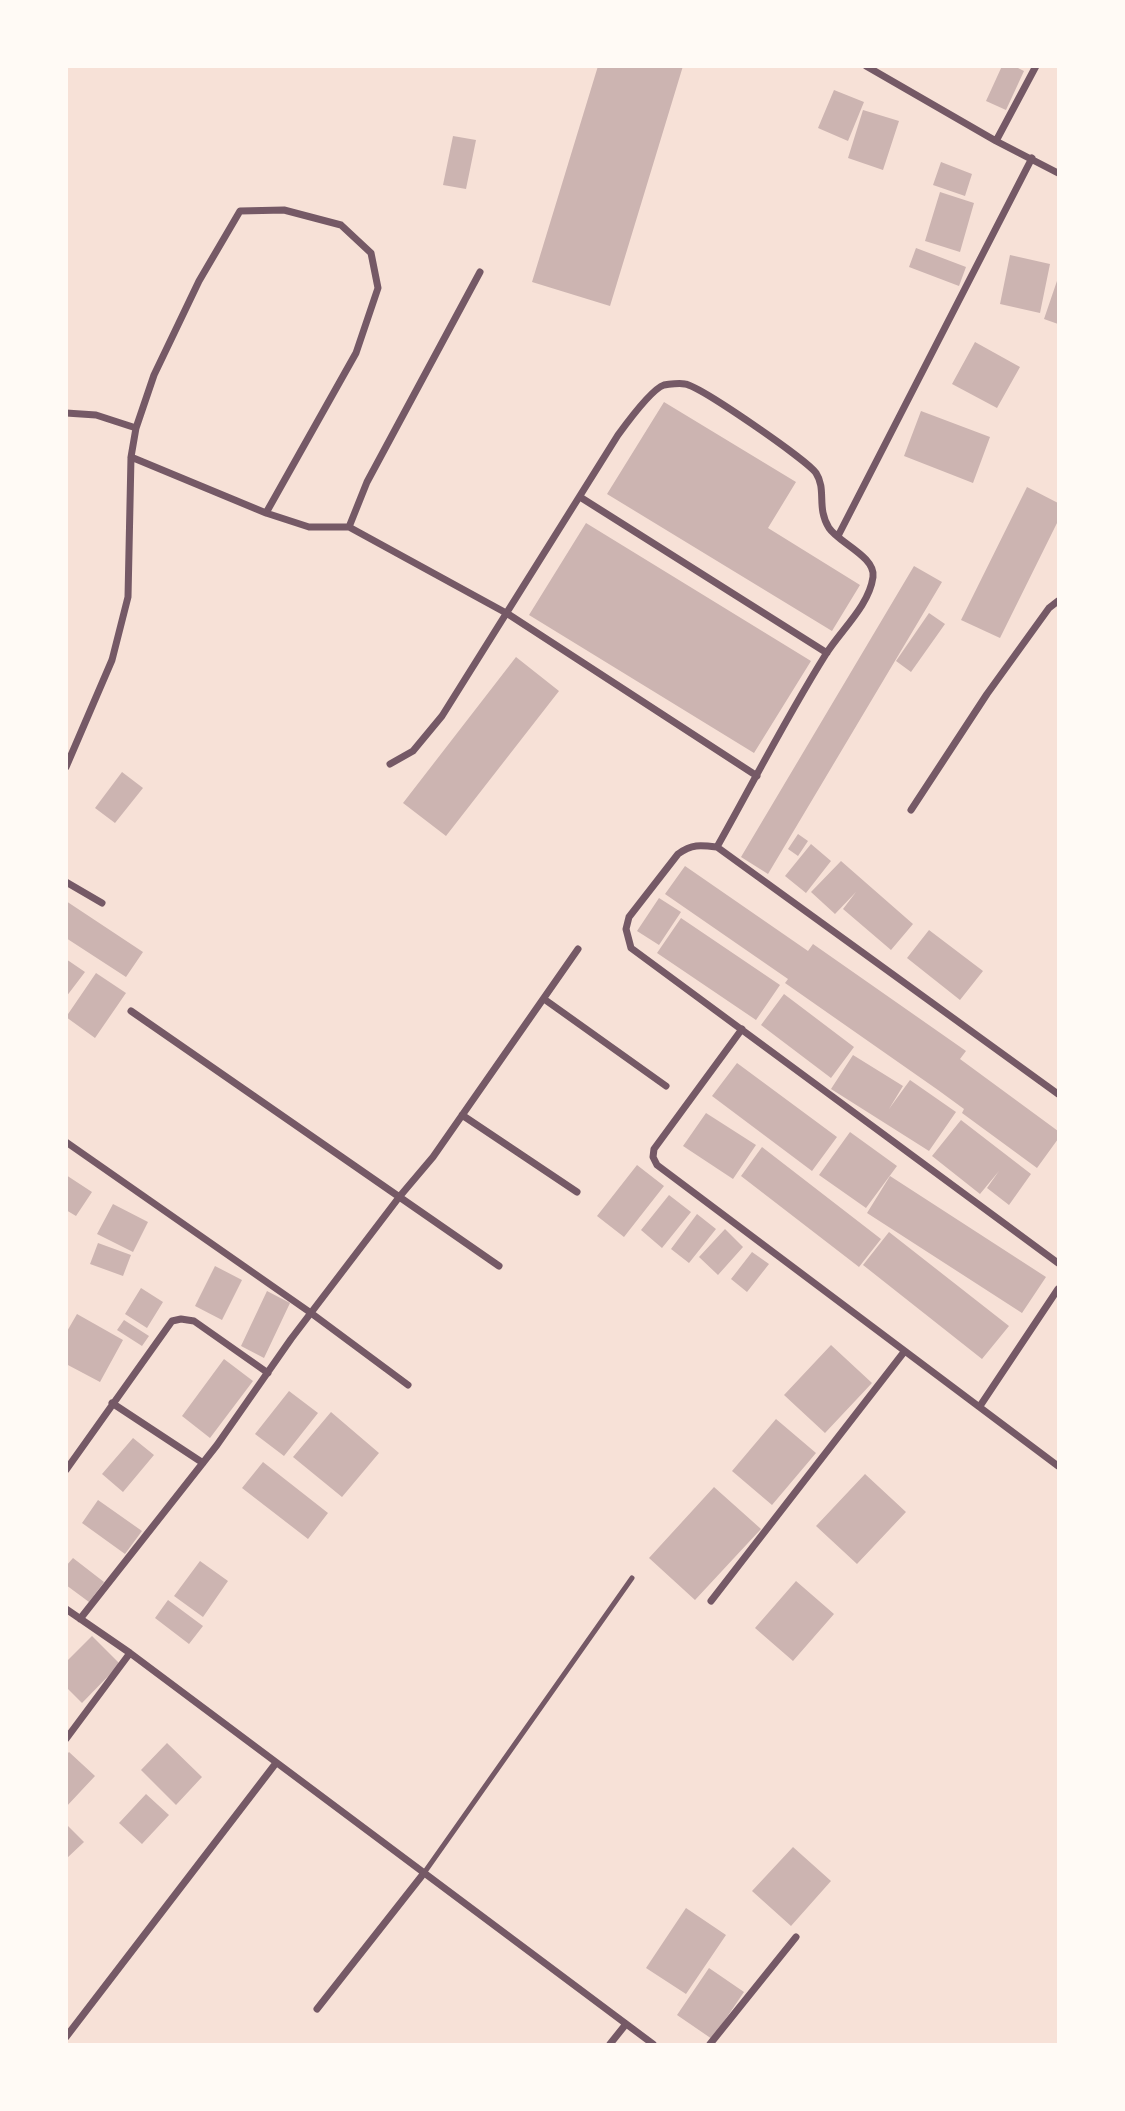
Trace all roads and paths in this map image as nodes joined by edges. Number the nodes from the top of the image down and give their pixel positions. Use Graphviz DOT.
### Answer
graph roads {
  1 [pos="866,66"];
  2 [pos="1036,66"];
  3 [pos="996,141"];
  4 [pos="1032,158"];
  5 [pos="1059,173"];
  6 [pos="480,272"];
  7 [pos="66,413"];
  8 [pos="136,428"];
  9 [pos="131,457"];
  10 [pos="580,497"];
  11 [pos="266,513"];
  12 [pos="349,527"];
  13 [pos="838,536"];
  14 [pos="1059,601"];
  15 [pos="508,614"];
  16 [pos="827,653"];
  17 [pos="390,764"];
  18 [pos="66,767"];
  19 [pos="757,776"];
  20 [pos="911,810"];
  21 [pos="717,847"];
  22 [pos="66,882"];
  23 [pos="102,903"];
  24 [pos="578,949"];
  25 [pos="544,999"];
  26 [pos="131,1011"];
  27 [pos="742,1029"];
  28 [pos="666,1086"];
  29 [pos="1059,1094"];
  30 [pos="463,1115"];
  31 [pos="66,1142"];
  32 [pos="577,1192"];
  33 [pos="400,1196"];
  34 [pos="1059,1263"];
  35 [pos="499,1266"];
  36 [pos="1059,1289"];
  37 [pos="311,1313"];
  38 [pos="904,1352"];
  39 [pos="268,1373"];
  40 [pos="408,1385"];
  41 [pos="112,1403"];
  42 [pos="980,1406"];
  43 [pos="203,1463"];
  44 [pos="1059,1466"];
  45 [pos="66,1470"];
  46 [pos="632,1578"];
  47 [pos="711,1601"];
  48 [pos="66,1609"];
  49 [pos="80,1619"];
  50 [pos="130,1653"];
  51 [pos="66,1739"];
  52 [pos="276,1763"];
  53 [pos="424,1873"];
  54 [pos="796,1937"];
  55 [pos="317,2009"];
  56 [pos="626,2024"];
  57 [pos="66,2037"];
  58 [pos="610,2045"];
  59 [pos="653,2045"];
  60 [pos="710,2045"];
  1 -- 3 [label="street"];
  2 -- 3 [label="street"];
  3 -- 4 [label="street"];
  4 -- 5 [label="street"];
  4 -- 13 [label="street"];
  6 -- 12 [label="street"];
  7 -- 8 [label="street"];
  8 -- 9 [label="street"];
  8 -- 11 [label="street"];
  9 -- 11 [label="street"];
  9 -- 18 [label="street"];
  10 -- 13 [label="street"];
  10 -- 15 [label="street"];
  10 -- 16 [label="street"];
  11 -- 12 [label="street"];
  12 -- 15 [label="street"];
  13 -- 16 [label="street"];
  14 -- 20 [label="street"];
  15 -- 17 [label="street"];
  15 -- 19 [label="street"];
  16 -- 19 [label="street"];
  19 -- 21 [label="street"];
  21 -- 27 [label="street"];
  21 -- 29 [label="street"];
  22 -- 23 [label="street"];
  24 -- 25 [label="street"];
  25 -- 28 [label="street"];
  25 -- 30 [label="street"];
  26 -- 33 [label="street"];
  27 -- 34 [label="street"];
  27 -- 38 [label="street"];
  30 -- 32 [label="street"];
  30 -- 33 [label="street"];
  31 -- 37 [label="street"];
  33 -- 35 [label="street"];
  33 -- 37 [label="street"];
  36 -- 42 [label="street"];
  37 -- 39 [label="street"];
  37 -- 40 [label="street"];
  38 -- 42 [label="street"];
  38 -- 47 [label="street"];
  39 -- 41 [label="street"];
  39 -- 43 [label="street"];
  41 -- 43 [label="street"];
  41 -- 45 [label="street"];
  42 -- 44 [label="street"];
  43 -- 49 [label="street"];
  46 -- 53 [label="lane"];
  48 -- 49 [label="street"];
  49 -- 50 [label="street"];
  50 -- 51 [label="street"];
  50 -- 52 [label="street"];
  52 -- 53 [label="street"];
  52 -- 57 [label="street"];
  53 -- 55 [label="street"];
  53 -- 56 [label="street"];
  54 -- 60 [label="street"];
  56 -- 58 [label="street"];
  56 -- 59 [label="street"];
}
